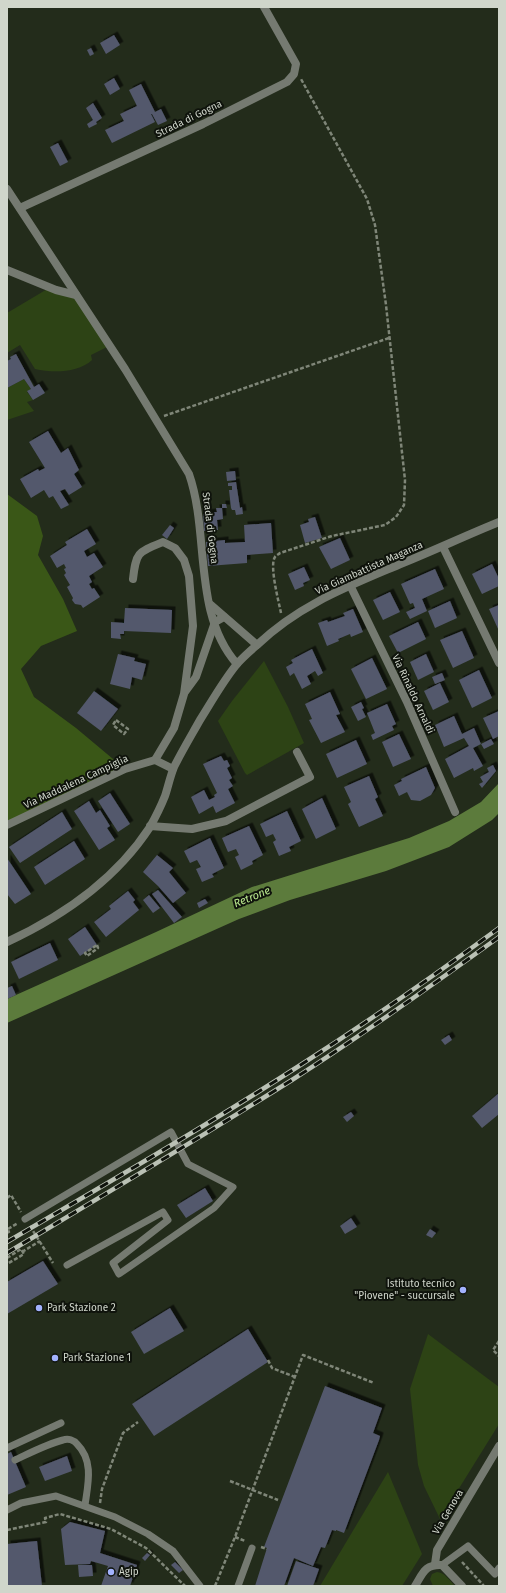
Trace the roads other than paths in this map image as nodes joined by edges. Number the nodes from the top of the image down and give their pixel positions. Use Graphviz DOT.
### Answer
graph roads {
  1 [pos="264,7"];
  2 [pos="7,189"];
  3 [pos="20,208"];
  4 [pos="7,270"];
  5 [pos="76,295"];
  6 [pos="499,522"];
  7 [pos="443,547"];
  8 [pos="133,579"];
  9 [pos="350,585"];
  10 [pos="210,604"];
  11 [pos="224,617"];
  12 [pos="215,622"];
  13 [pos="257,645"];
  14 [pos="499,663"];
  15 [pos="237,664"];
  16 [pos="184,694"];
  17 [pos="297,752"];
  18 [pos="155,760"];
  19 [pos="174,769"];
  20 [pos="455,812"];
  21 [pos="7,825"];
  22 [pos="150,826"];
  23 [pos="7,942"];
  24 [pos="25,1219"];
  25 [pos="67,1265"];
  26 [pos="61,1423"];
  27 [pos="499,1446"];
  28 [pos="7,1448"];
  29 [pos="15,1460"];
  30 [pos="85,1506"];
  31 [pos="7,1510"];
  32 [pos="252,1548"];
  33 [pos="439,1564"];
  34 [pos="499,1568"];
  35 [pos="418,1585"];
  36 [pos="200,1586"];
  37 [pos="238,1586"];
  38 [pos="462,1586"];
  1 -- 3 [label="street, Strada di Gogna"];
  2 -- 3 [label="street, Strada di Gogna"];
  3 -- 5 [label="street, Strada di Gogna"];
  4 -- 5 [label="street"];
  5 -- 10 [label="street, Strada di Gogna"];
  6 -- 7 [label="street, Via Giambattista Maganza"];
  7 -- 9 [label="street, Via Giambattista Maganza"];
  7 -- 14 [label="street"];
  8 -- 16 [label="street"];
  9 -- 13 [label="street, Via Giambattista Maganza"];
  9 -- 20 [label="street, Via Rinaldo Arnaldi"];
  10 -- 11 [label="street"];
  10 -- 12 [label="street, Strada di Gogna"];
  11 -- 12 [label="street"];
  11 -- 13 [label="street"];
  12 -- 15 [label="street, Strada di Gogna"];
  12 -- 16 [label="street"];
  13 -- 15 [label="street, Via Giambattista Maganza"];
  15 -- 19 [label="street, Via Giambattista Maganza"];
  16 -- 18 [label="street"];
  17 -- 22 [label="street"];
  18 -- 19 [label="street"];
  18 -- 21 [label="street, Via Maddalena Campiglia"];
  19 -- 22 [label="street, Via Giambattista Maganza"];
  22 -- 23 [label="street, Via Giambattista Maganza"];
  24 -- 25 [label="lane"];
  26 -- 28 [label="lane"];
  27 -- 33 [label="street, Via Genova"];
  29 -- 30 [label="lane"];
  30 -- 31 [label="lane"];
  30 -- 36 [label="lane"];
  32 -- 37 [label="lane"];
  33 -- 34 [label="lane"];
  33 -- 35 [label="street"];
  33 -- 38 [label="street"];
}
